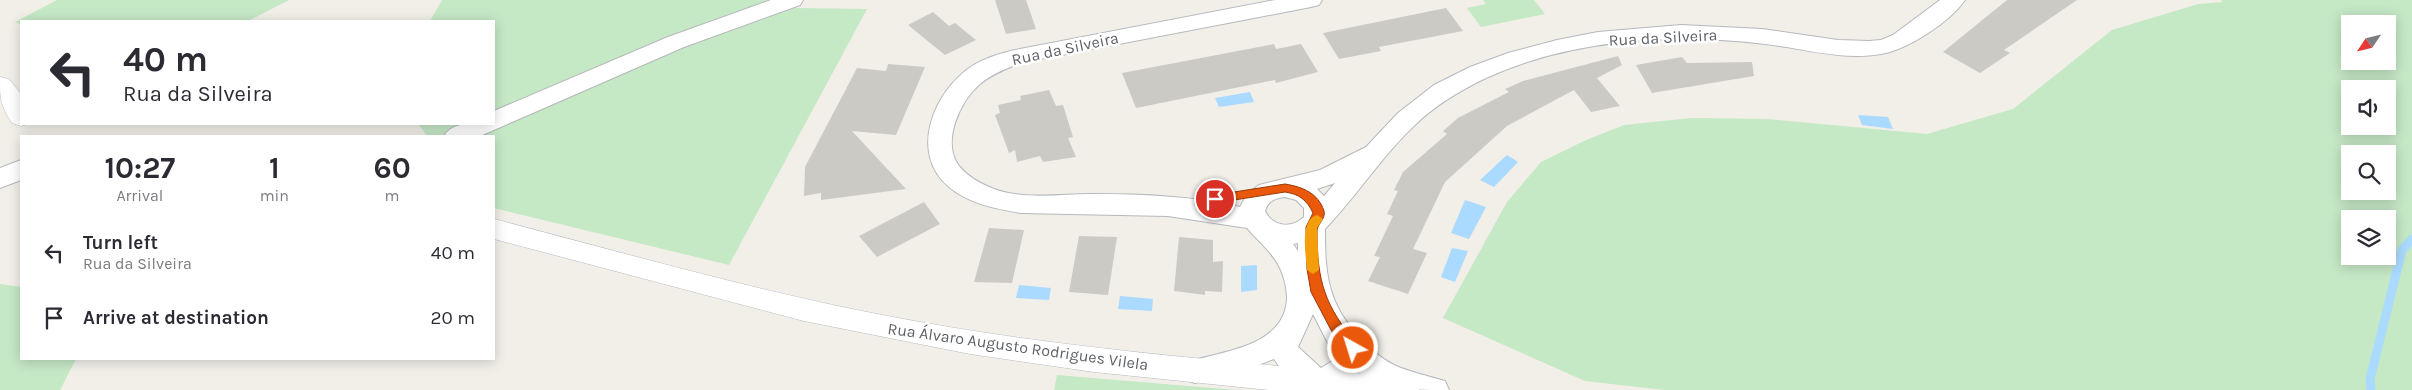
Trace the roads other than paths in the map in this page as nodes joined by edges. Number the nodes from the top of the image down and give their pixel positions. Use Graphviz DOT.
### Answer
graph roads {
  1 [pos="792,0"];
  2 [pos="1311,0"];
  3 [pos="1954,0"];
  4 [pos="0,85"];
  5 [pos="20,115"];
  6 [pos="495,120"];
  7 [pos="484,125"];
  8 [pos="459,135"];
  9 [pos="1379,148"];
  10 [pos="20,170"];
  11 [pos="0,180"];
  12 [pos="1275,190"];
  13 [pos="1166,206"];
  14 [pos="1258,223"];
  15 [pos="1314,224"];
  16 [pos="495,229"];
  17 [pos="1336,327"];
  18 [pos="1286,337"];
  19 [pos="1195,371"];
  20 [pos="1318,382"];
  21 [pos="1403,390"];
  22 [pos="1434,390"];
  1 -- 6 [label="street"];
  2 -- 13 [label="street, Rua da Silveira"];
  3 -- 9 [label="street, Rua da Silveira"];
  4 -- 5 [label="main road"];
  7 -- 8 [label="street"];
  9 -- 12 [label="street, Rua da Silveira"];
  9 -- 15 [label="street, Rua da Silveira"];
  10 -- 11 [label="street"];
  12 -- 13 [label="street, Rua da Silveira"];
  12 -- 14 [label="street"];
  12 -- 15 [label="street, Rua da Silveira"];
  13 -- 14 [label="street, Rua da Silveira"];
  14 -- 15 [label="street, Rua da Silveira"];
  14 -- 18 [label="street"];
  15 -- 17 [label="street, Rua da Silveira"];
  16 -- 19 [label="main road, Rua Álvaro Augusto Rodrigues Vilela"];
  17 -- 20 [label="street, Rua da Silveira"];
  17 -- 22 [label="street, Rua da Silveira"];
  18 -- 19 [label="street"];
  18 -- 20 [label="street"];
  19 -- 20 [label="main road, Rua Álvaro Augusto Rodrigues Vilela"];
  20 -- 21 [label="main road, Rua Álvaro Augusto Rodrigues Vilela"];
}
